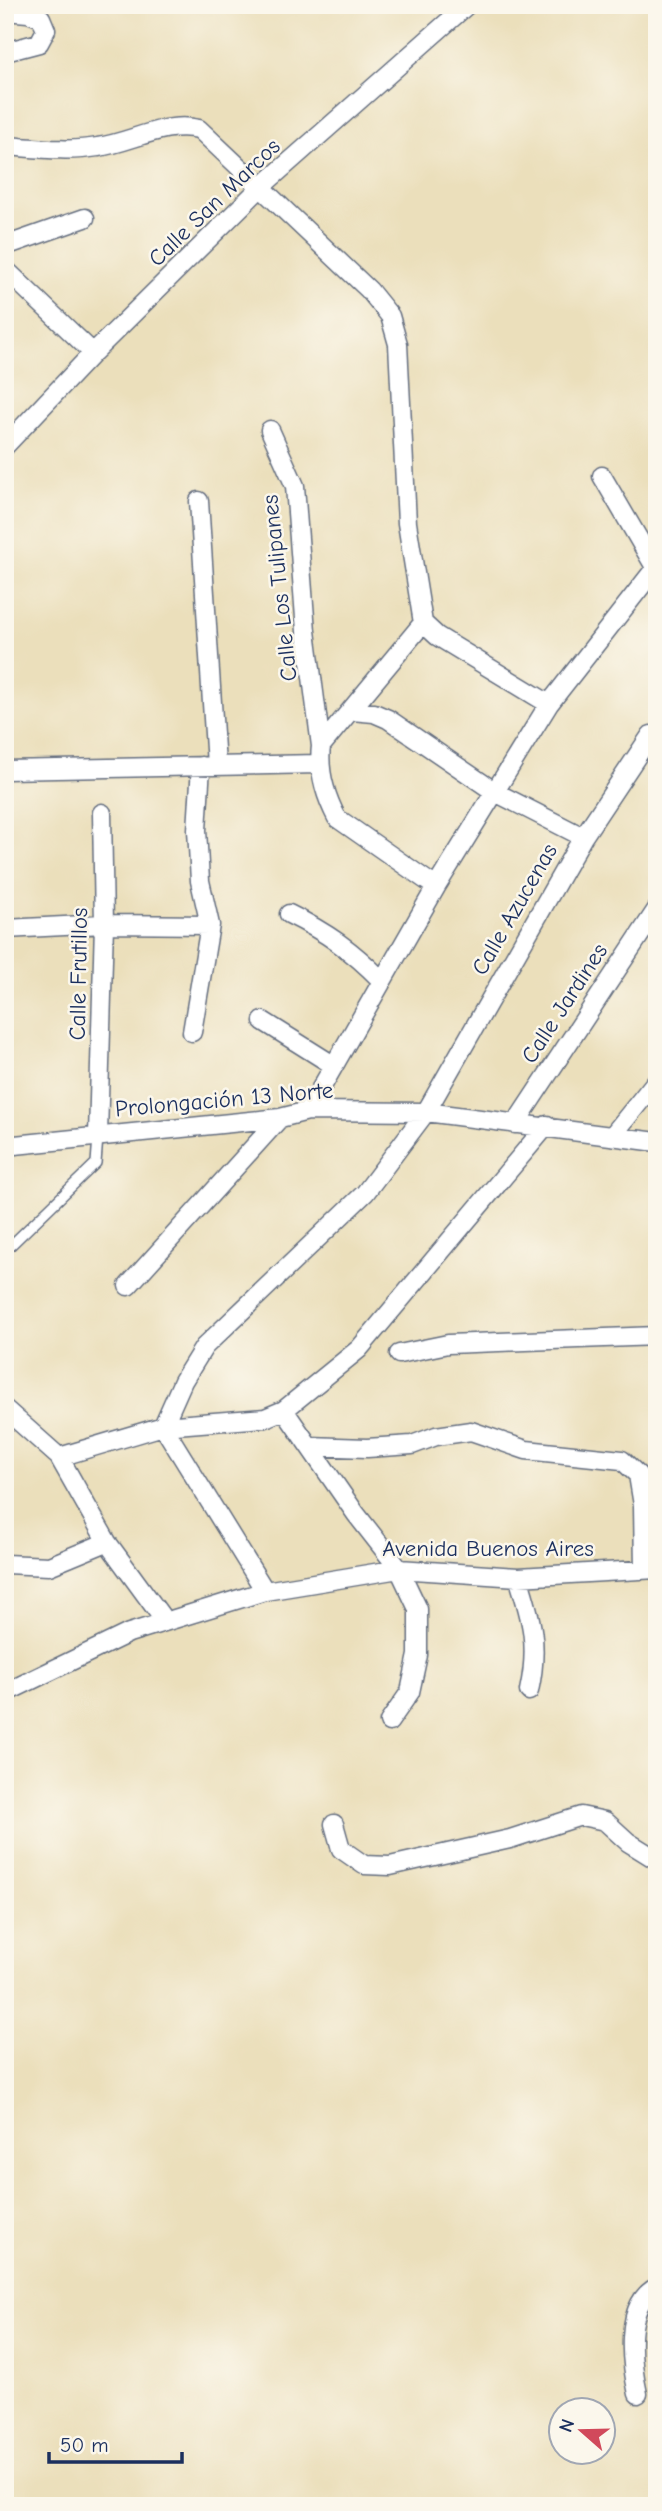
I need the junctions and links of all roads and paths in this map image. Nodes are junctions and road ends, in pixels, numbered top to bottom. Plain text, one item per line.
1 (467, 5) edge
2 (5, 11) edge
3 (5, 52) edge
4 (5, 146) edge
5 (262, 186) junction
6 (85, 218) dead end
7 (5, 246) edge
8 (5, 269) edge
9 (93, 354) junction
10 (270, 430) dead end
11 (5, 446) edge
12 (603, 476) dead end
13 (199, 500) dead end
14 (656, 565) edge
15 (423, 623) junction
16 (549, 704) junction
17 (352, 711) junction
18 (651, 735) dead end
19 (320, 746) junction
20 (319, 764) junction
21 (209, 766) junction
22 (5, 770) edge
23 (495, 792) junction
24 (102, 813) dead end
25 (583, 837) junction
26 (436, 887) junction
27 (657, 909) edge
28 (289, 915) dead end
29 (104, 924) junction
30 (210, 925) junction
31 (5, 929) edge
32 (381, 980) junction
33 (263, 1020) dead end
34 (192, 1032) dead end
35 (333, 1065) junction
36 (657, 1080) edge
37 (307, 1111) junction
38 (426, 1112) junction
39 (280, 1118) junction
40 (515, 1124) junction
41 (547, 1125) junction
42 (98, 1135) junction
43 (612, 1136) junction
44 (657, 1142) edge
45 (5, 1146) edge
46 (5, 1251) edge
47 (128, 1286) dead end
48 (657, 1336) edge
49 (398, 1354) dead end
50 (5, 1409) edge
51 (284, 1410) junction
52 (163, 1426) junction
53 (309, 1446) junction
54 (59, 1457) junction
55 (107, 1542) junction
56 (5, 1564) edge
57 (399, 1569) junction
58 (650, 1569) edge
59 (518, 1577) junction
60 (265, 1591) junction
61 (164, 1620) junction
62 (529, 1691) dead end
63 (5, 1693) edge
64 (389, 1722) dead end
65 (334, 1824) dead end
66 (657, 1860) edge
67 (657, 2287) edge
68 (638, 2394) dead end

1 - 5 street, Calle San Marcos
2 - 3 street
4 - 5 street
5 - 9 street, Calle San Marcos
5 - 15 street
6 - 7 street
8 - 9 street
9 - 11 street, Calle San Marcos
10 - 19 street, Calle Los Tulipanes
12 - 14 street
13 - 21 street
14 - 16 street
15 - 16 street
15 - 17 street
16 - 23 street
17 - 19 street
17 - 23 street
18 - 25 street, Calle Azucenas
19 - 20 street, Calle Los Tulipanes
20 - 21 street
20 - 26 street, Calle Los Tulipanes
21 - 22 street
21 - 30 street
23 - 25 street
23 - 26 street
24 - 29 street, Calle Frutillos
25 - 38 street, Calle Azucenas
26 - 32 street
27 - 40 street, Calle Jardines
28 - 32 street
29 - 30 street
29 - 31 street
29 - 42 street, Calle Frutillos
30 - 34 street
32 - 35 street
33 - 35 street
35 - 37 street
36 - 43 street
37 - 38 street, Prolongación 13 Norte
37 - 39 street, Prolongación 13 Norte
38 - 40 street, Prolongación 13 Norte
38 - 52 street, Calle Azucenas
39 - 42 street, Prolongación 13 Norte
39 - 47 street
40 - 41 street, Prolongación 13 Norte
41 - 43 street, Prolongación 13 Norte
41 - 51 street
42 - 45 street, Prolongación 13 Norte
42 - 46 lane
43 - 44 street, Prolongación 13 Norte
48 - 49 street
50 - 54 street
51 - 52 street
51 - 53 street
52 - 54 street
52 - 60 street
53 - 57 street
53 - 58 street
54 - 55 street
55 - 56 street
55 - 61 street
57 - 59 street, Avenida Buenos Aires
57 - 60 street, Avenida Buenos Aires
57 - 64 street
58 - 59 street, Avenida Buenos Aires
59 - 62 street
60 - 61 street, Avenida Buenos Aires
61 - 63 street, Avenida Buenos Aires
65 - 66 street
67 - 68 street

